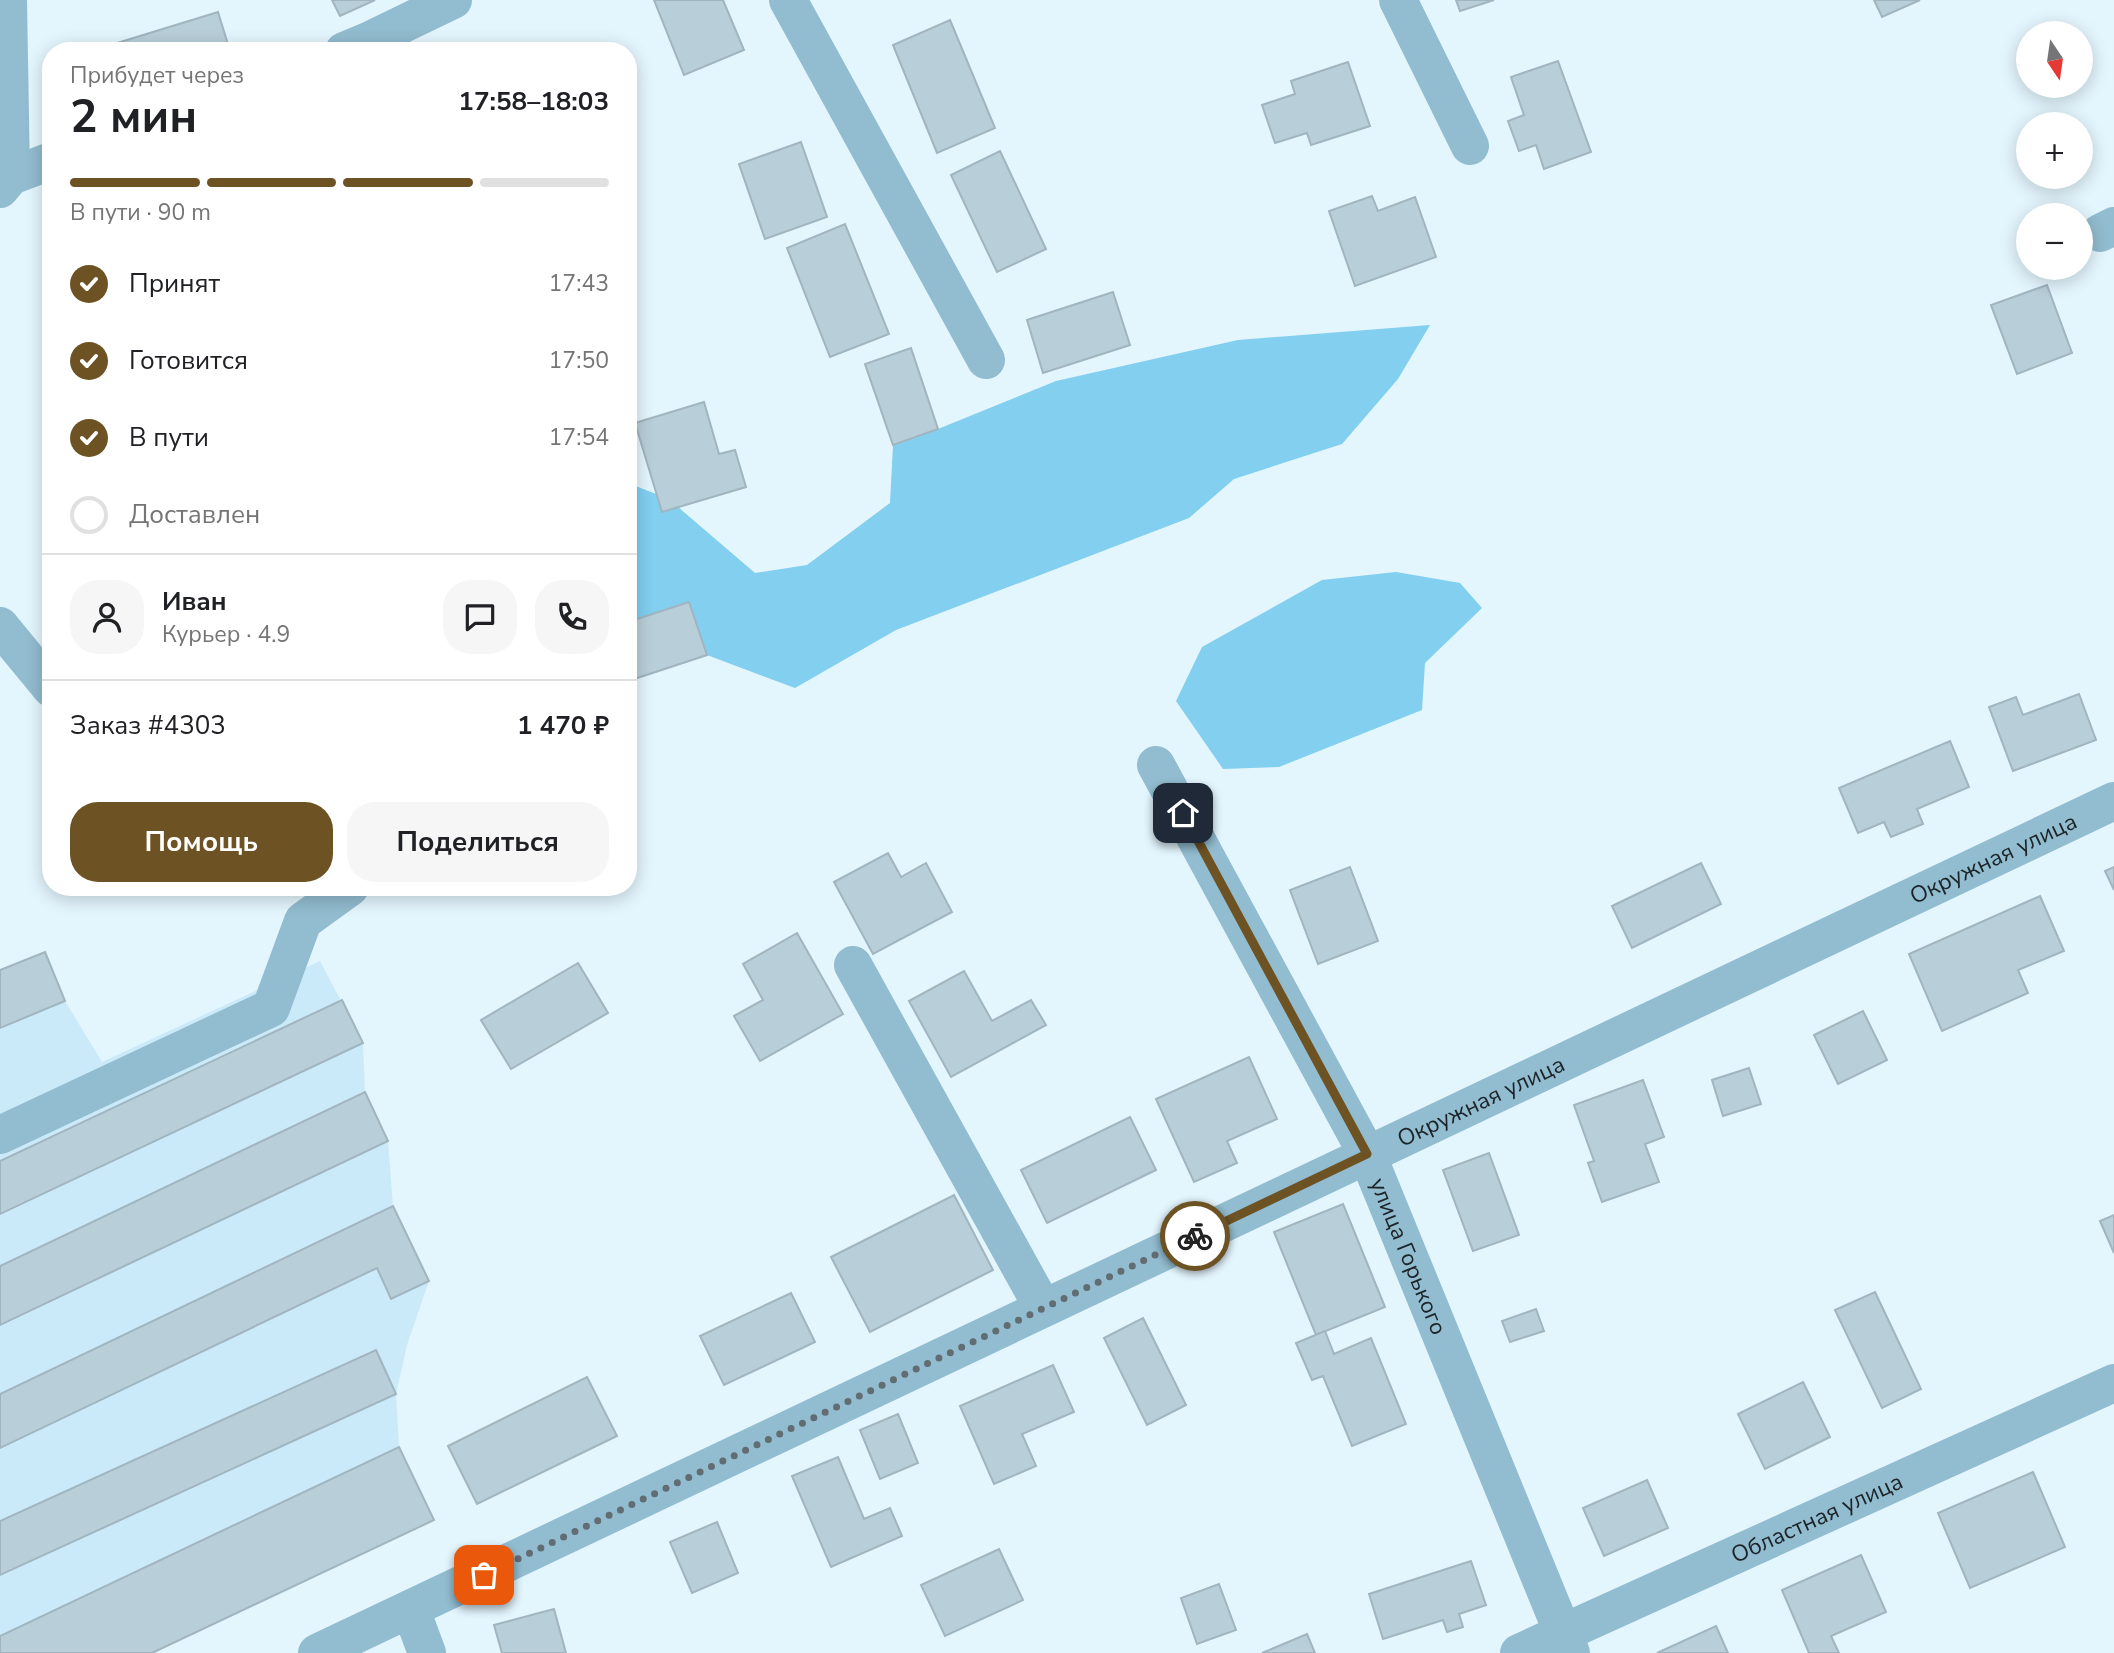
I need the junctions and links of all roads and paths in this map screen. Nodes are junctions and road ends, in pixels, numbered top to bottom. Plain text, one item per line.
1 (8, 0) edge
2 (453, 0) edge
3 (788, 0) edge
4 (1398, 0) edge
5 (372, 42) edge
6 (1470, 146) dead end
7 (42, 165) edge
8 (6, 182) edge
9 (986, 360) dead end
10 (0, 626) edge
11 (42, 677) edge
12 (1156, 765) dead end
13 (2114, 801) edge
14 (338, 896) edge
15 (853, 965) dead end
16 (0, 1135) edge
17 (1367, 1154) junction
18 (1043, 1308) junction
19 (2114, 1383) edge
20 (411, 1610) junction
21 (1566, 1642) edge
22 (317, 1653) edge
23 (427, 1653) edge
24 (1519, 1653) edge

1 - 8 street
2 - 5 street
3 - 9 street
4 - 6 street
7 - 8 street
10 - 11 street
12 - 17 street, улица Горького
13 - 17 street, Окружная улица
14 - 16 street
15 - 18 street
17 - 18 street, Окружная улица
17 - 21 street, улица Горького
18 - 20 street, Окружная улица
19 - 21 street, Областная улица
20 - 22 street, Окружная улица
20 - 23 street
21 - 24 street, Областная улица

